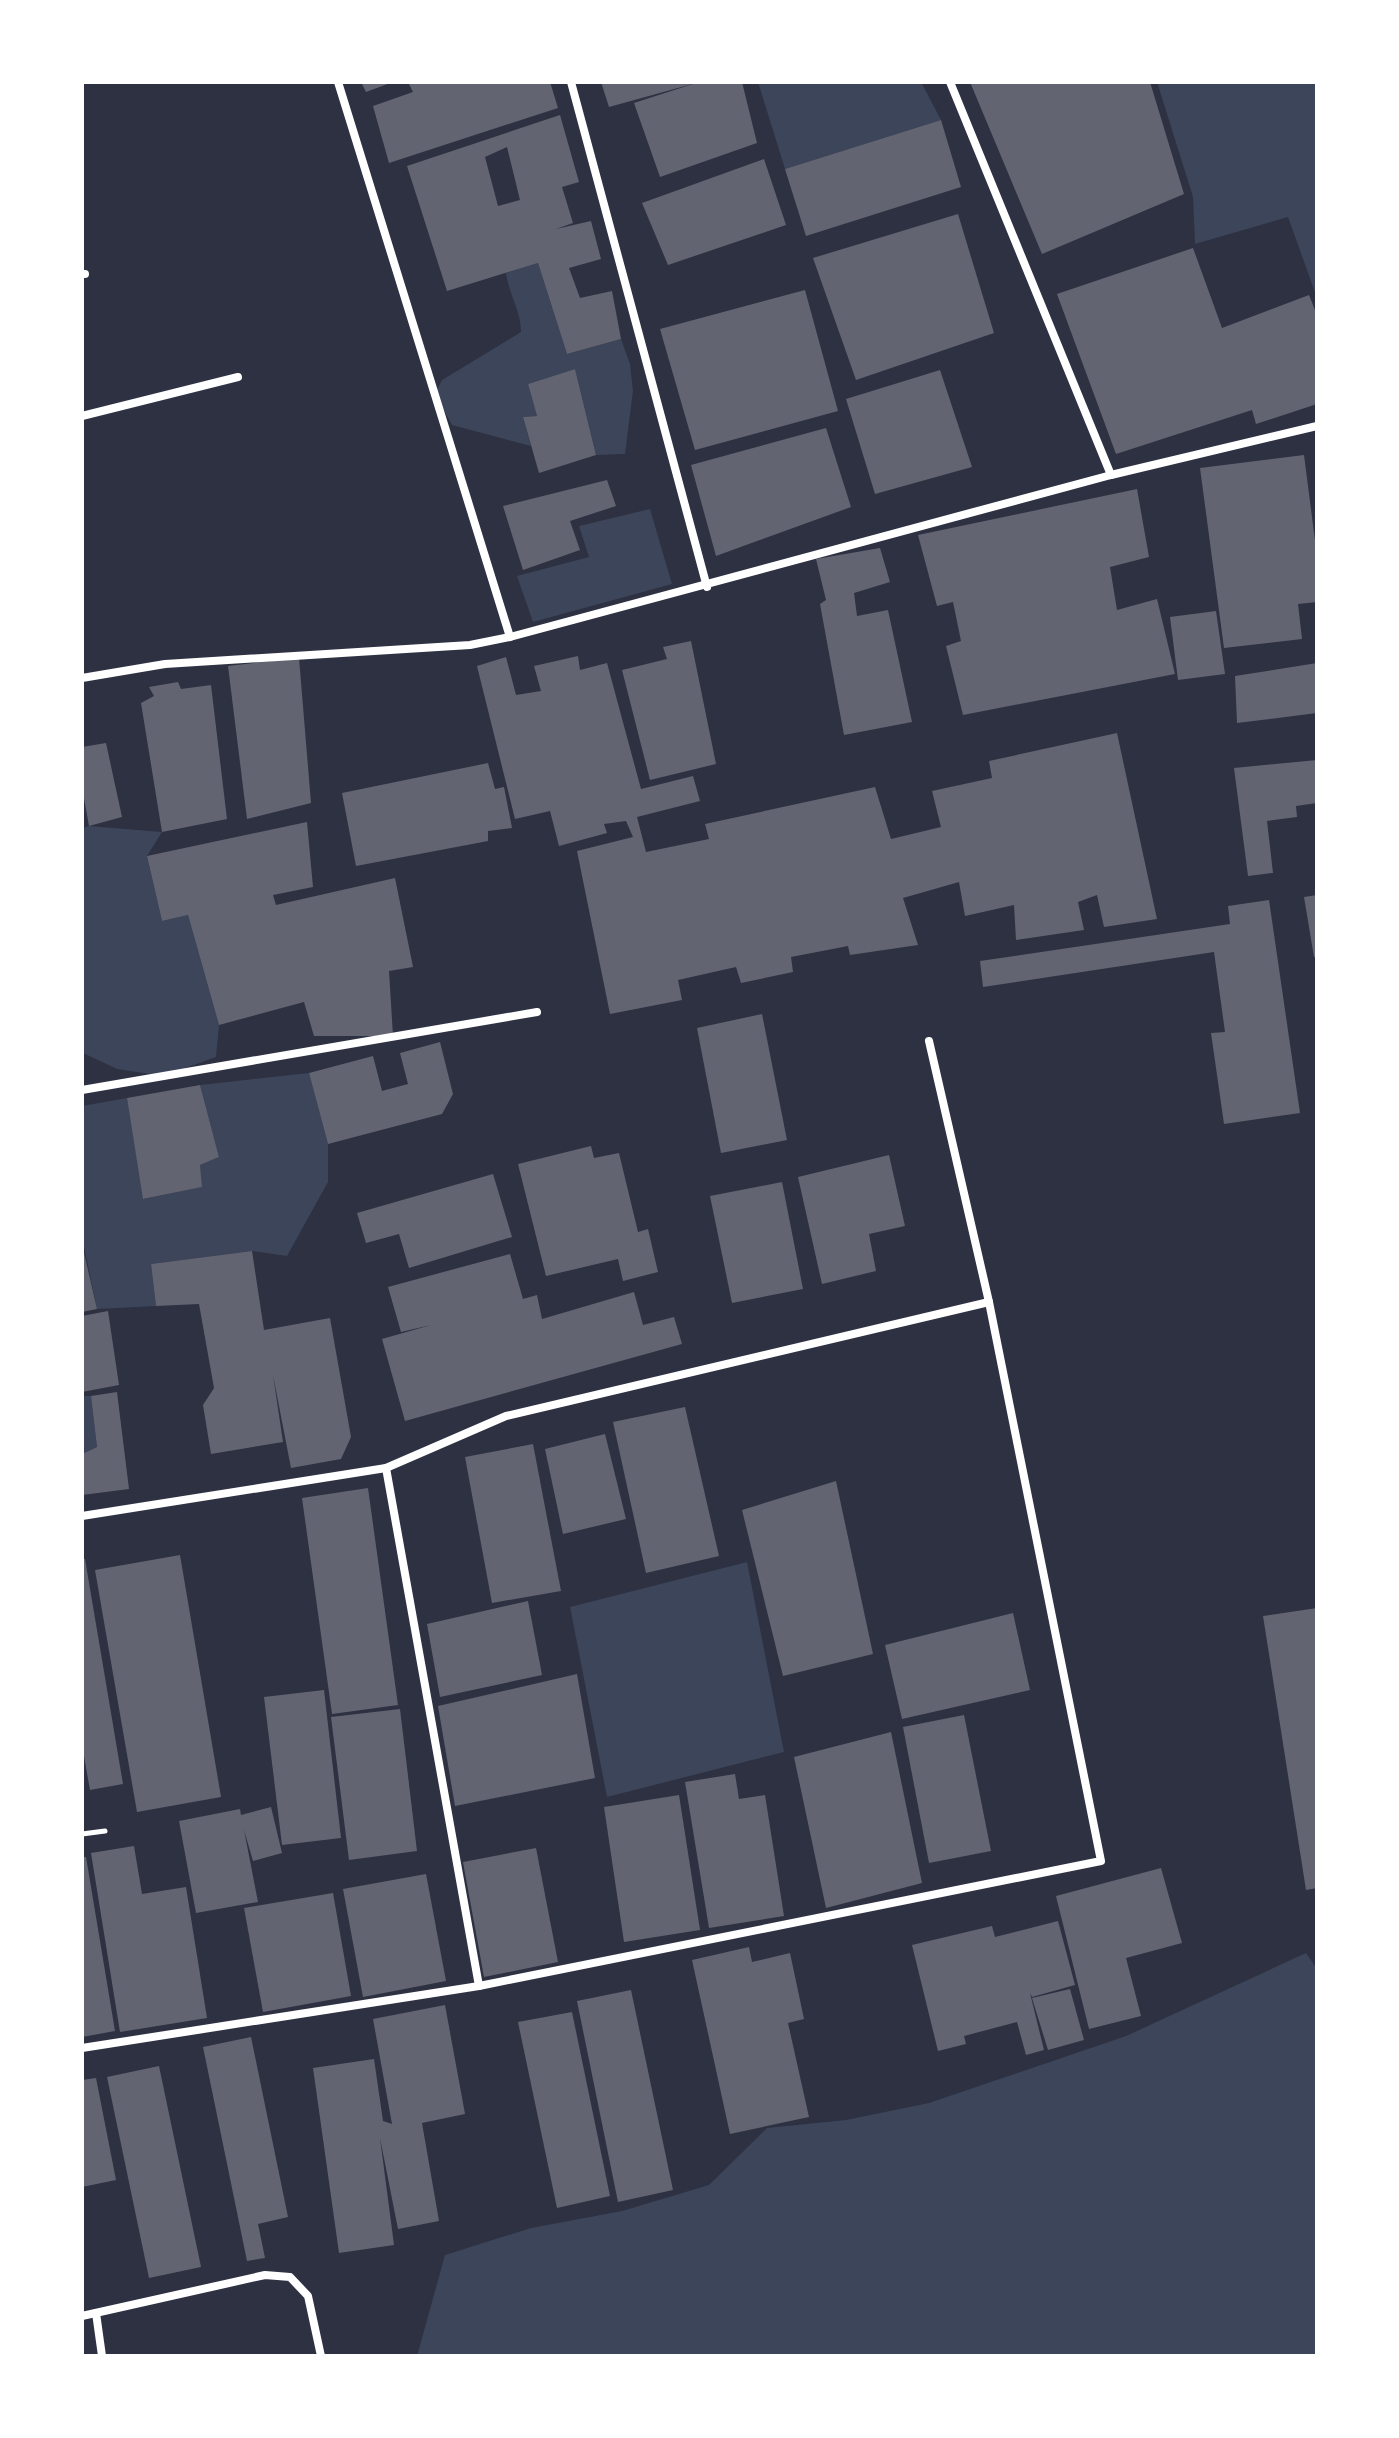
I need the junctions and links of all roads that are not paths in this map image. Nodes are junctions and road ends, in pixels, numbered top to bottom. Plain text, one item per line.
1 (338, 82) edge
2 (571, 82) edge
3 (950, 82) edge
4 (238, 377) dead end
5 (82, 416) edge
6 (1317, 426) edge
7 (1111, 475) junction
8 (707, 587) junction
9 (510, 637) junction
10 (82, 678) edge
11 (537, 1012) dead end
12 (929, 1041) dead end
13 (82, 1090) edge
14 (989, 1302) junction
15 (386, 1468) junction
16 (82, 1516) edge
17 (479, 1986) junction
18 (82, 2048) edge
19 (96, 2313) junction
20 (82, 2316) edge
21 (102, 2356) edge
22 (321, 2356) edge

1 - 9 street
2 - 8 street
3 - 7 street
4 - 5 street
6 - 7 street
7 - 8 street
8 - 9 street
9 - 10 street
11 - 13 street
12 - 14 street
14 - 15 street
14 - 17 street
15 - 16 street
15 - 17 street
17 - 18 street
19 - 20 street
19 - 21 street
19 - 22 street

